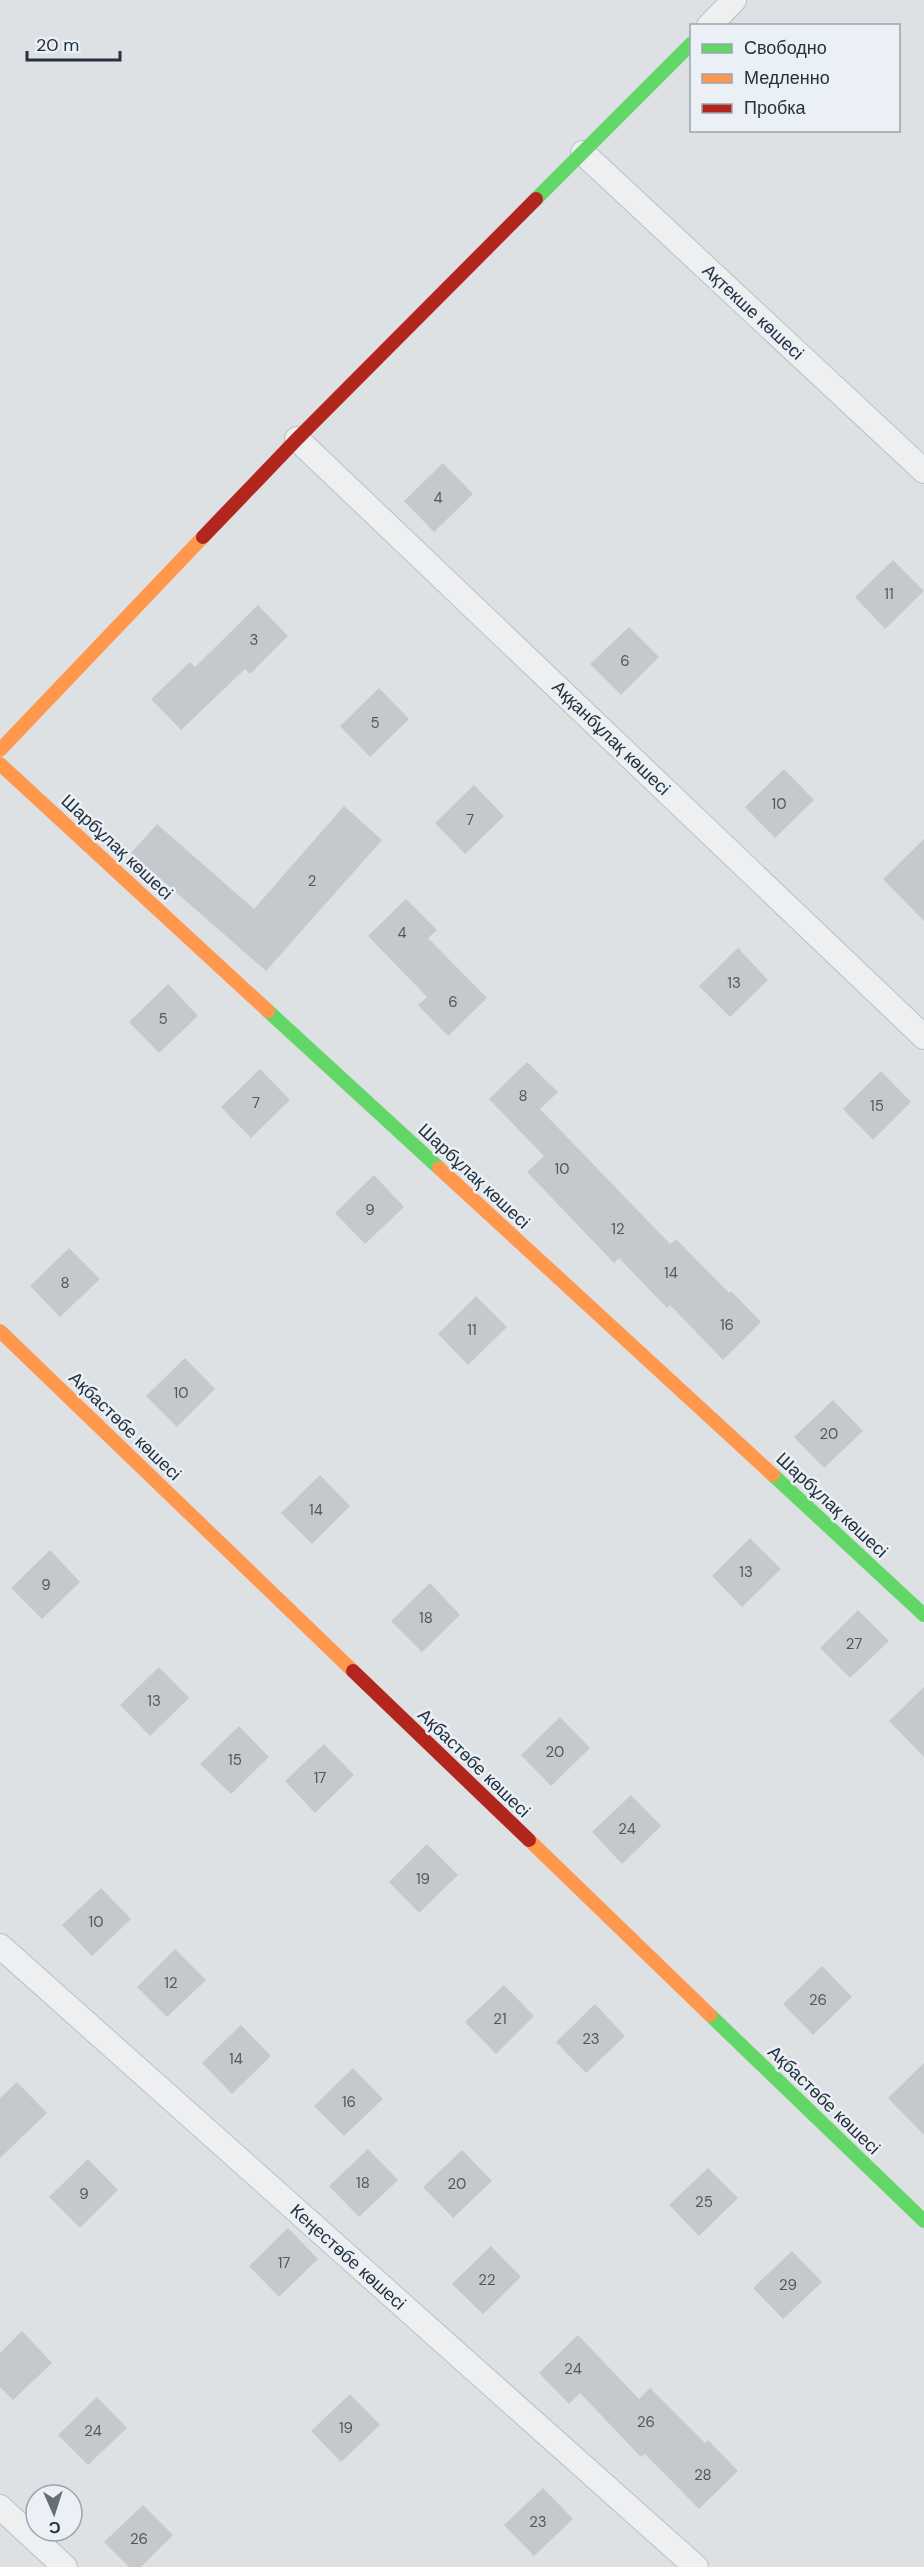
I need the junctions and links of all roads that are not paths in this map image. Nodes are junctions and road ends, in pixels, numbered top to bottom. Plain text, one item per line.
1 (734, 0) edge
2 (711, 24) edge
3 (690, 45) edge
4 (583, 153) junction
5 (297, 439) junction
6 (924, 471) edge
7 (0, 750) edge
8 (0, 764) edge
9 (924, 1037) edge
10 (0, 1331) edge
11 (924, 1615) edge
12 (0, 1946) edge
13 (924, 2221) edge
14 (0, 2507) edge
15 (65, 2567) edge
16 (696, 2567) edge

1 - 2 street
3 - 4 street
4 - 5 street
4 - 6 street, Ақтекше көшесі
5 - 7 street
5 - 9 street, Аққанбұлақ көшесі
8 - 11 street, Шарбұлақ көшесі
10 - 13 street, Ақбастөбе көшесі
12 - 16 street, Кеңестөбе көшесі
14 - 15 street

